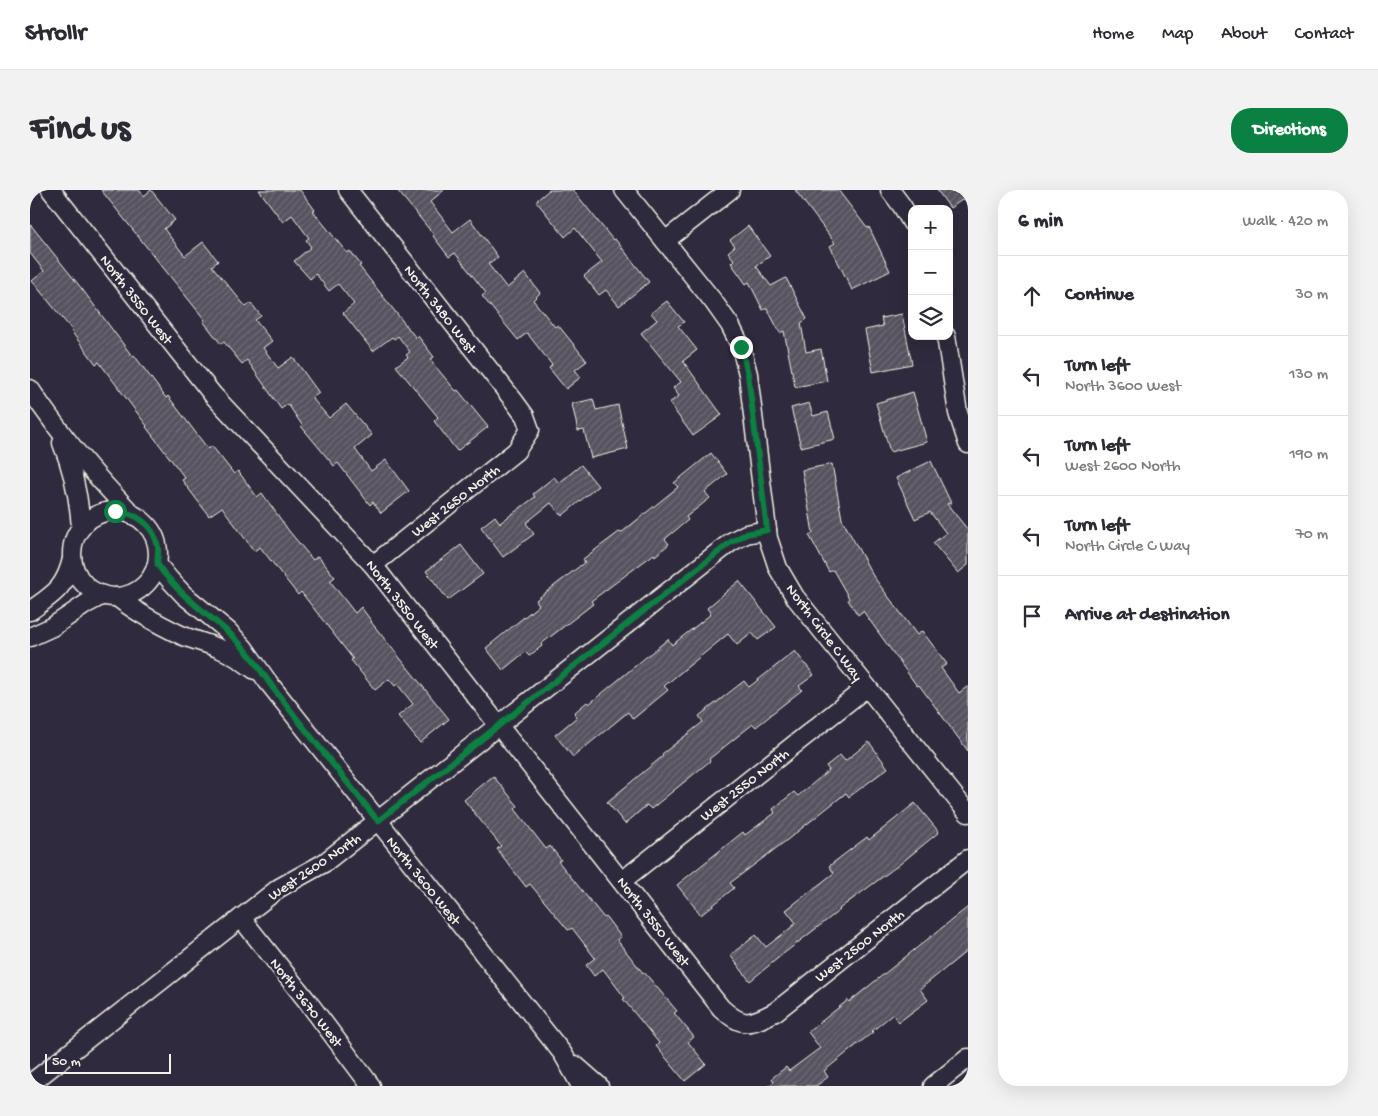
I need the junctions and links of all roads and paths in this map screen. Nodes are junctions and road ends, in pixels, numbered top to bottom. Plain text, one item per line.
1 (51, 190) edge
2 (348, 190) edge
3 (624, 190) edge
4 (730, 190) edge
5 (890, 190) edge
6 (908, 217) edge
7 (665, 241) junction
8 (947, 340) edge
9 (30, 389) edge
10 (51, 420) junction
11 (530, 430) joint
12 (968, 444) edge
13 (134, 515) junction
14 (81, 528) junction
15 (767, 530) junction
16 (72, 559) junction
17 (157, 564) junction
18 (373, 565) junction
19 (110, 596) junction
20 (30, 611) edge
21 (30, 637) edge
22 (268, 682) junction
23 (867, 687) junction
24 (498, 726) junction
25 (968, 814) edge
26 (378, 821) junction
27 (968, 859) edge
28 (622, 881) junction
29 (241, 918) junction
30 (745, 1023) joint
31 (563, 1054) junction
32 (968, 1058) edge
33 (364, 1083) edge
34 (30, 1084) edge
35 (581, 1086) edge
36 (599, 1086) edge
37 (933, 1086) edge

1 - 18 street, North 3550 West
2 - 11 street, North 3480 West
3 - 7 street, North Circle C Way
4 - 7 street
5 - 6 street
7 - 15 street, North Circle C Way
8 - 12 street
9 - 10 street
10 - 13 street
10 - 14 street
11 - 18 street, West 2650 North
13 - 14 street
13 - 17 street
14 - 16 street
15 - 23 street, North Circle C Way
15 - 24 street, West 2600 North
16 - 19 street
16 - 20 street
17 - 19 street
17 - 22 street, North 3600 West
18 - 24 street, North 3550 West
19 - 21 street
19 - 22 street, North 3600 West
22 - 26 street, North 3600 West
23 - 25 street, North Circle C Way
23 - 28 street, West 2550 North
24 - 26 street, West 2600 North
24 - 28 street, North 3550 West
26 - 29 street, West 2600 North
26 - 31 street, North 3600 West
27 - 30 street, West 2500 North
28 - 30 street, North 3550 West
29 - 33 street, North 3670 West
29 - 34 street, West 2600 North
31 - 35 street, North 3600 West
31 - 36 street, North 3600 West
32 - 37 street

